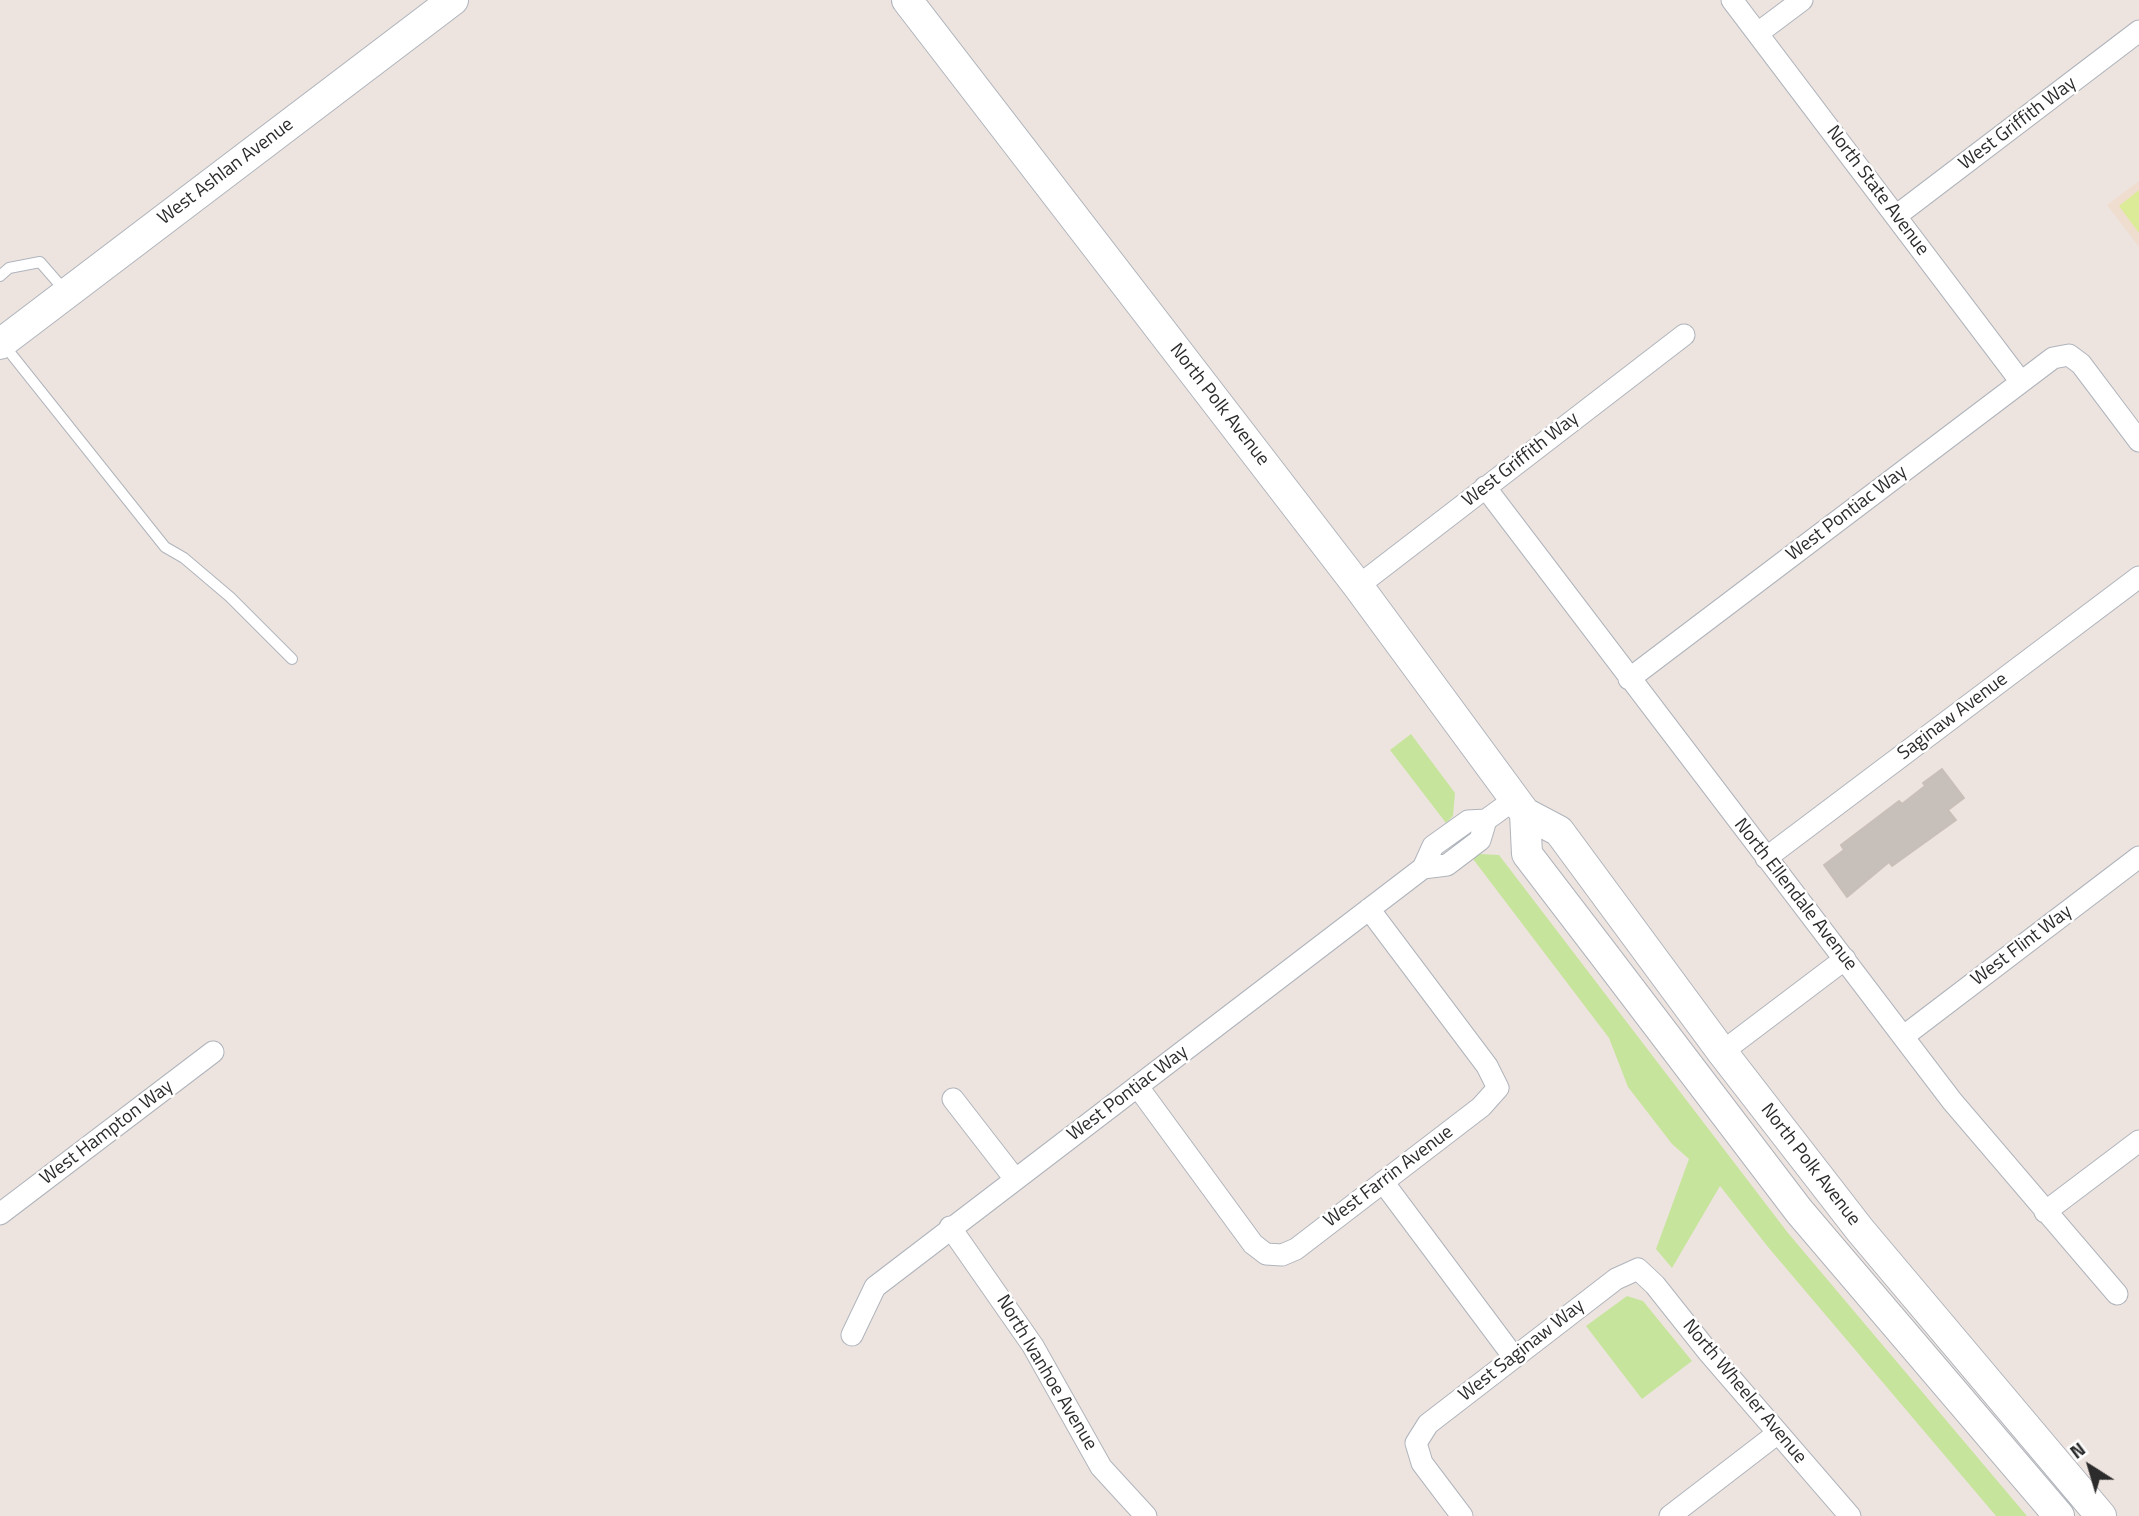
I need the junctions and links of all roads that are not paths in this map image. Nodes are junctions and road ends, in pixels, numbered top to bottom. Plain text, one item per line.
1 (453, 0) edge
2 (907, 0) edge
3 (1732, 0) edge
4 (1802, 0) edge
5 (2139, 32) edge
6 (1758, 33) junction
7 (1896, 216) junction
8 (0, 276) edge
9 (67, 293) junction
10 (1684, 334) dead end
11 (1, 342) edge
12 (2021, 382) junction
13 (2139, 441) edge
14 (1485, 487) junction
15 (2139, 577) edge
16 (1358, 586) junction
17 (292, 659) dead end
18 (1629, 679) junction
19 (1520, 806) junction
20 (2139, 857) edge
21 (1766, 858) junction
22 (1369, 909) junction
23 (1845, 959) junction
24 (1904, 1035) junction
25 (213, 1052) dead end
26 (1723, 1052) junction
27 (1138, 1087) junction
28 (953, 1099) dead end
29 (2139, 1141) edge
30 (1015, 1179) junction
31 (1383, 1182) junction
32 (1, 1212) edge
33 (2045, 1212) junction
34 (950, 1227) junction
35 (1638, 1269) joint
36 (2117, 1294) dead end
37 (852, 1335) dead end
38 (1513, 1356) junction
39 (1778, 1433) junction
40 (1146, 1516) edge
41 (1462, 1516) edge
42 (1670, 1516) edge
43 (1850, 1516) edge
44 (2059, 1516) edge
45 (2101, 1516) edge

1 - 9 main road, West Ashlan Avenue
2 - 16 main road, North Polk Avenue
3 - 6 street, North State Avenue
4 - 6 street
5 - 7 street, West Griffith Way
6 - 7 street, North State Avenue
7 - 12 street, North State Avenue
8 - 9 lane
9 - 11 main road, West Ashlan Avenue
10 - 14 street, West Griffith Way
11 - 17 lane
12 - 13 street, West Pontiac Way
12 - 18 street, West Pontiac Way
14 - 16 street, West Griffith Way
14 - 18 street, North Ellendale Avenue
15 - 21 street, Saginaw Avenue
16 - 19 main road, North Polk Avenue
18 - 21 street, North Ellendale Avenue
19 - 22 street, West Pontiac Way
19 - 26 main road, North Polk Avenue
19 - 44 main road, North Polk Avenue
20 - 24 street, West Flint Way
21 - 23 street, North Ellendale Avenue
22 - 27 street, West Pontiac Way
22 - 31 street, West Farrin Avenue
23 - 24 street, North Ellendale Avenue
23 - 26 street
24 - 33 street, North Ellendale Avenue
25 - 32 street, West Hampton Way
26 - 45 main road, North Polk Avenue
27 - 30 street, West Pontiac Way
27 - 31 street, West Farrin Avenue
28 - 30 street
29 - 33 street
30 - 34 street, West Pontiac Way
31 - 38 street
33 - 36 street, North Ellendale Avenue
34 - 37 street, West Pontiac Way
34 - 40 street, North lvanhoe Avenue
35 - 38 street, West Saginaw Way
35 - 39 street, North Wheeler Avenue
38 - 41 street, West Saginaw Way
39 - 42 street
39 - 43 street, North Wheeler Avenue

